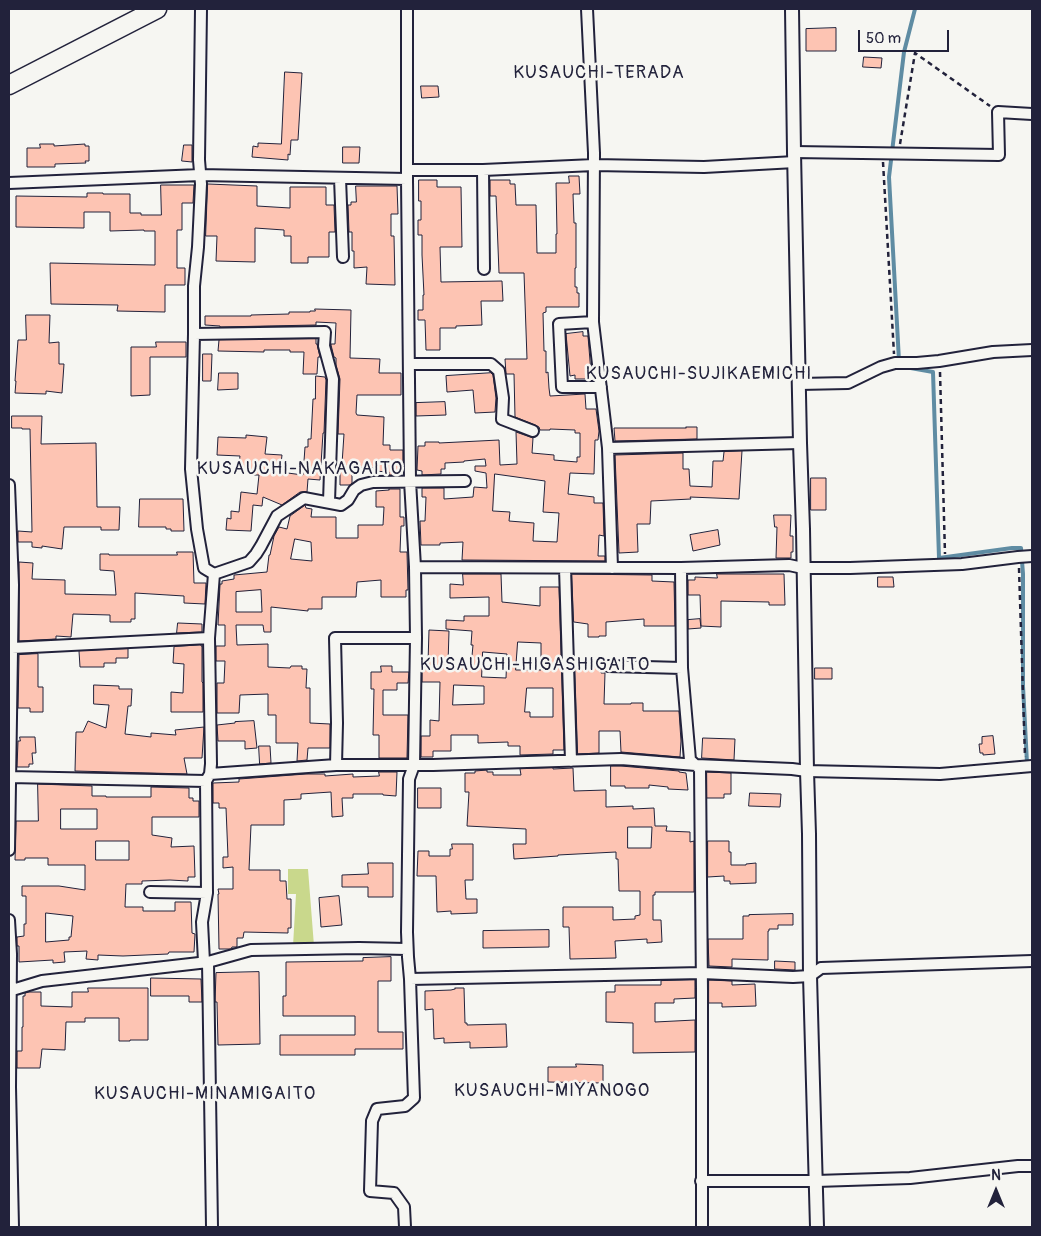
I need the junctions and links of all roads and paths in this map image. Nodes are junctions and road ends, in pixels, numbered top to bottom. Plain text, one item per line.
1 (157, 9) edge
2 (201, 9) edge
3 (407, 9) edge
4 (587, 9) edge
5 (792, 9) edge
6 (9, 85) edge
7 (998, 112) junction
8 (1032, 114) edge
9 (882, 153) junction
10 (899, 153) junction
11 (794, 157) junction
12 (594, 165) junction
13 (482, 170) junction
14 (200, 175) junction
15 (407, 175) junction
16 (340, 178) junction
17 (9, 183) edge
18 (343, 257) dead end
19 (484, 268) dead end
20 (593, 322) junction
21 (194, 334) junction
22 (1032, 350) edge
23 (939, 361) junction
24 (895, 363) junction
25 (409, 364) junction
26 (799, 384) junction
27 (601, 387) junction
28 (534, 431) dead end
29 (800, 443) junction
30 (608, 448) junction
31 (410, 481) junction
32 (466, 481) dead end
33 (9, 485) edge
34 (329, 502) junction
35 (1032, 556) edge
36 (1018, 557) junction
37 (946, 564) junction
38 (415, 567) junction
39 (565, 568) junction
40 (612, 568) junction
41 (681, 568) junction
42 (803, 568) junction
43 (214, 574) junction
44 (11, 586) edge
45 (209, 638) junction
46 (416, 638) junction
47 (12, 648) junction
48 (608, 666) dead end
49 (682, 668) junction
50 (570, 760) junction
51 (336, 765) junction
52 (414, 765) junction
53 (696, 765) junction
54 (1029, 767) edge
55 (807, 771) junction
56 (9, 777) edge
57 (208, 778) junction
58 (9, 850) edge
59 (150, 892) dead end
60 (207, 893) junction
61 (9, 920) edge
62 (407, 948) junction
63 (1032, 961) edge
64 (206, 962) junction
65 (702, 973) junction
66 (810, 976) junction
67 (410, 979) junction
68 (10, 990) edge
69 (10, 1126) edge
70 (1032, 1166) edge
71 (701, 1181) junction
72 (816, 1181) junction
73 (13, 1227) edge
74 (212, 1227) edge
75 (405, 1227) edge
76 (702, 1227) edge
77 (817, 1227) edge

1 - 6 highway
2 - 14 street
3 - 15 street
4 - 12 street
5 - 11 street
7 - 8 street
7 - 10 street
7 - 10 path
9 - 10 street
9 - 11 street
9 - 24 path
11 - 12 street
11 - 26 street
12 - 13 street
12 - 20 street
13 - 15 street
13 - 19 street
14 - 16 street
14 - 17 street
14 - 21 street
15 - 16 street
15 - 25 street
16 - 18 street
20 - 27 street
20 - 27 street
21 - 34 street
21 - 43 street
22 - 23 street
23 - 24 street
23 - 37 path
24 - 26 street
25 - 28 street
25 - 31 street
26 - 29 street
27 - 30 street
29 - 30 street
29 - 42 street
30 - 40 street
31 - 32 street
31 - 34 street
31 - 38 street
33 - 44 street
34 - 43 street
35 - 36 street
36 - 37 street
36 - 54 path
37 - 42 street
38 - 39 street
38 - 46 street
39 - 40 street
39 - 50 street
40 - 41 street
41 - 42 street
41 - 49 street
42 - 55 street
43 - 45 street
44 - 47 street
45 - 47 street
45 - 57 street
46 - 51 street
46 - 52 street
47 - 56 street
48 - 49 street
49 - 53 street
50 - 52 street
50 - 53 street
51 - 52 street
51 - 57 street
52 - 62 street
53 - 55 street
53 - 65 street
54 - 55 street
55 - 66 street
56 - 57 street
56 - 58 street
57 - 60 street
59 - 60 street
60 - 64 street
61 - 68 street
62 - 64 street
62 - 67 street
63 - 66 street
64 - 68 street
64 - 74 street
65 - 66 street
65 - 67 street
65 - 71 street
66 - 72 street
67 - 75 street
68 - 69 street
69 - 73 street
70 - 72 street
71 - 72 street
71 - 76 street
72 - 77 street

